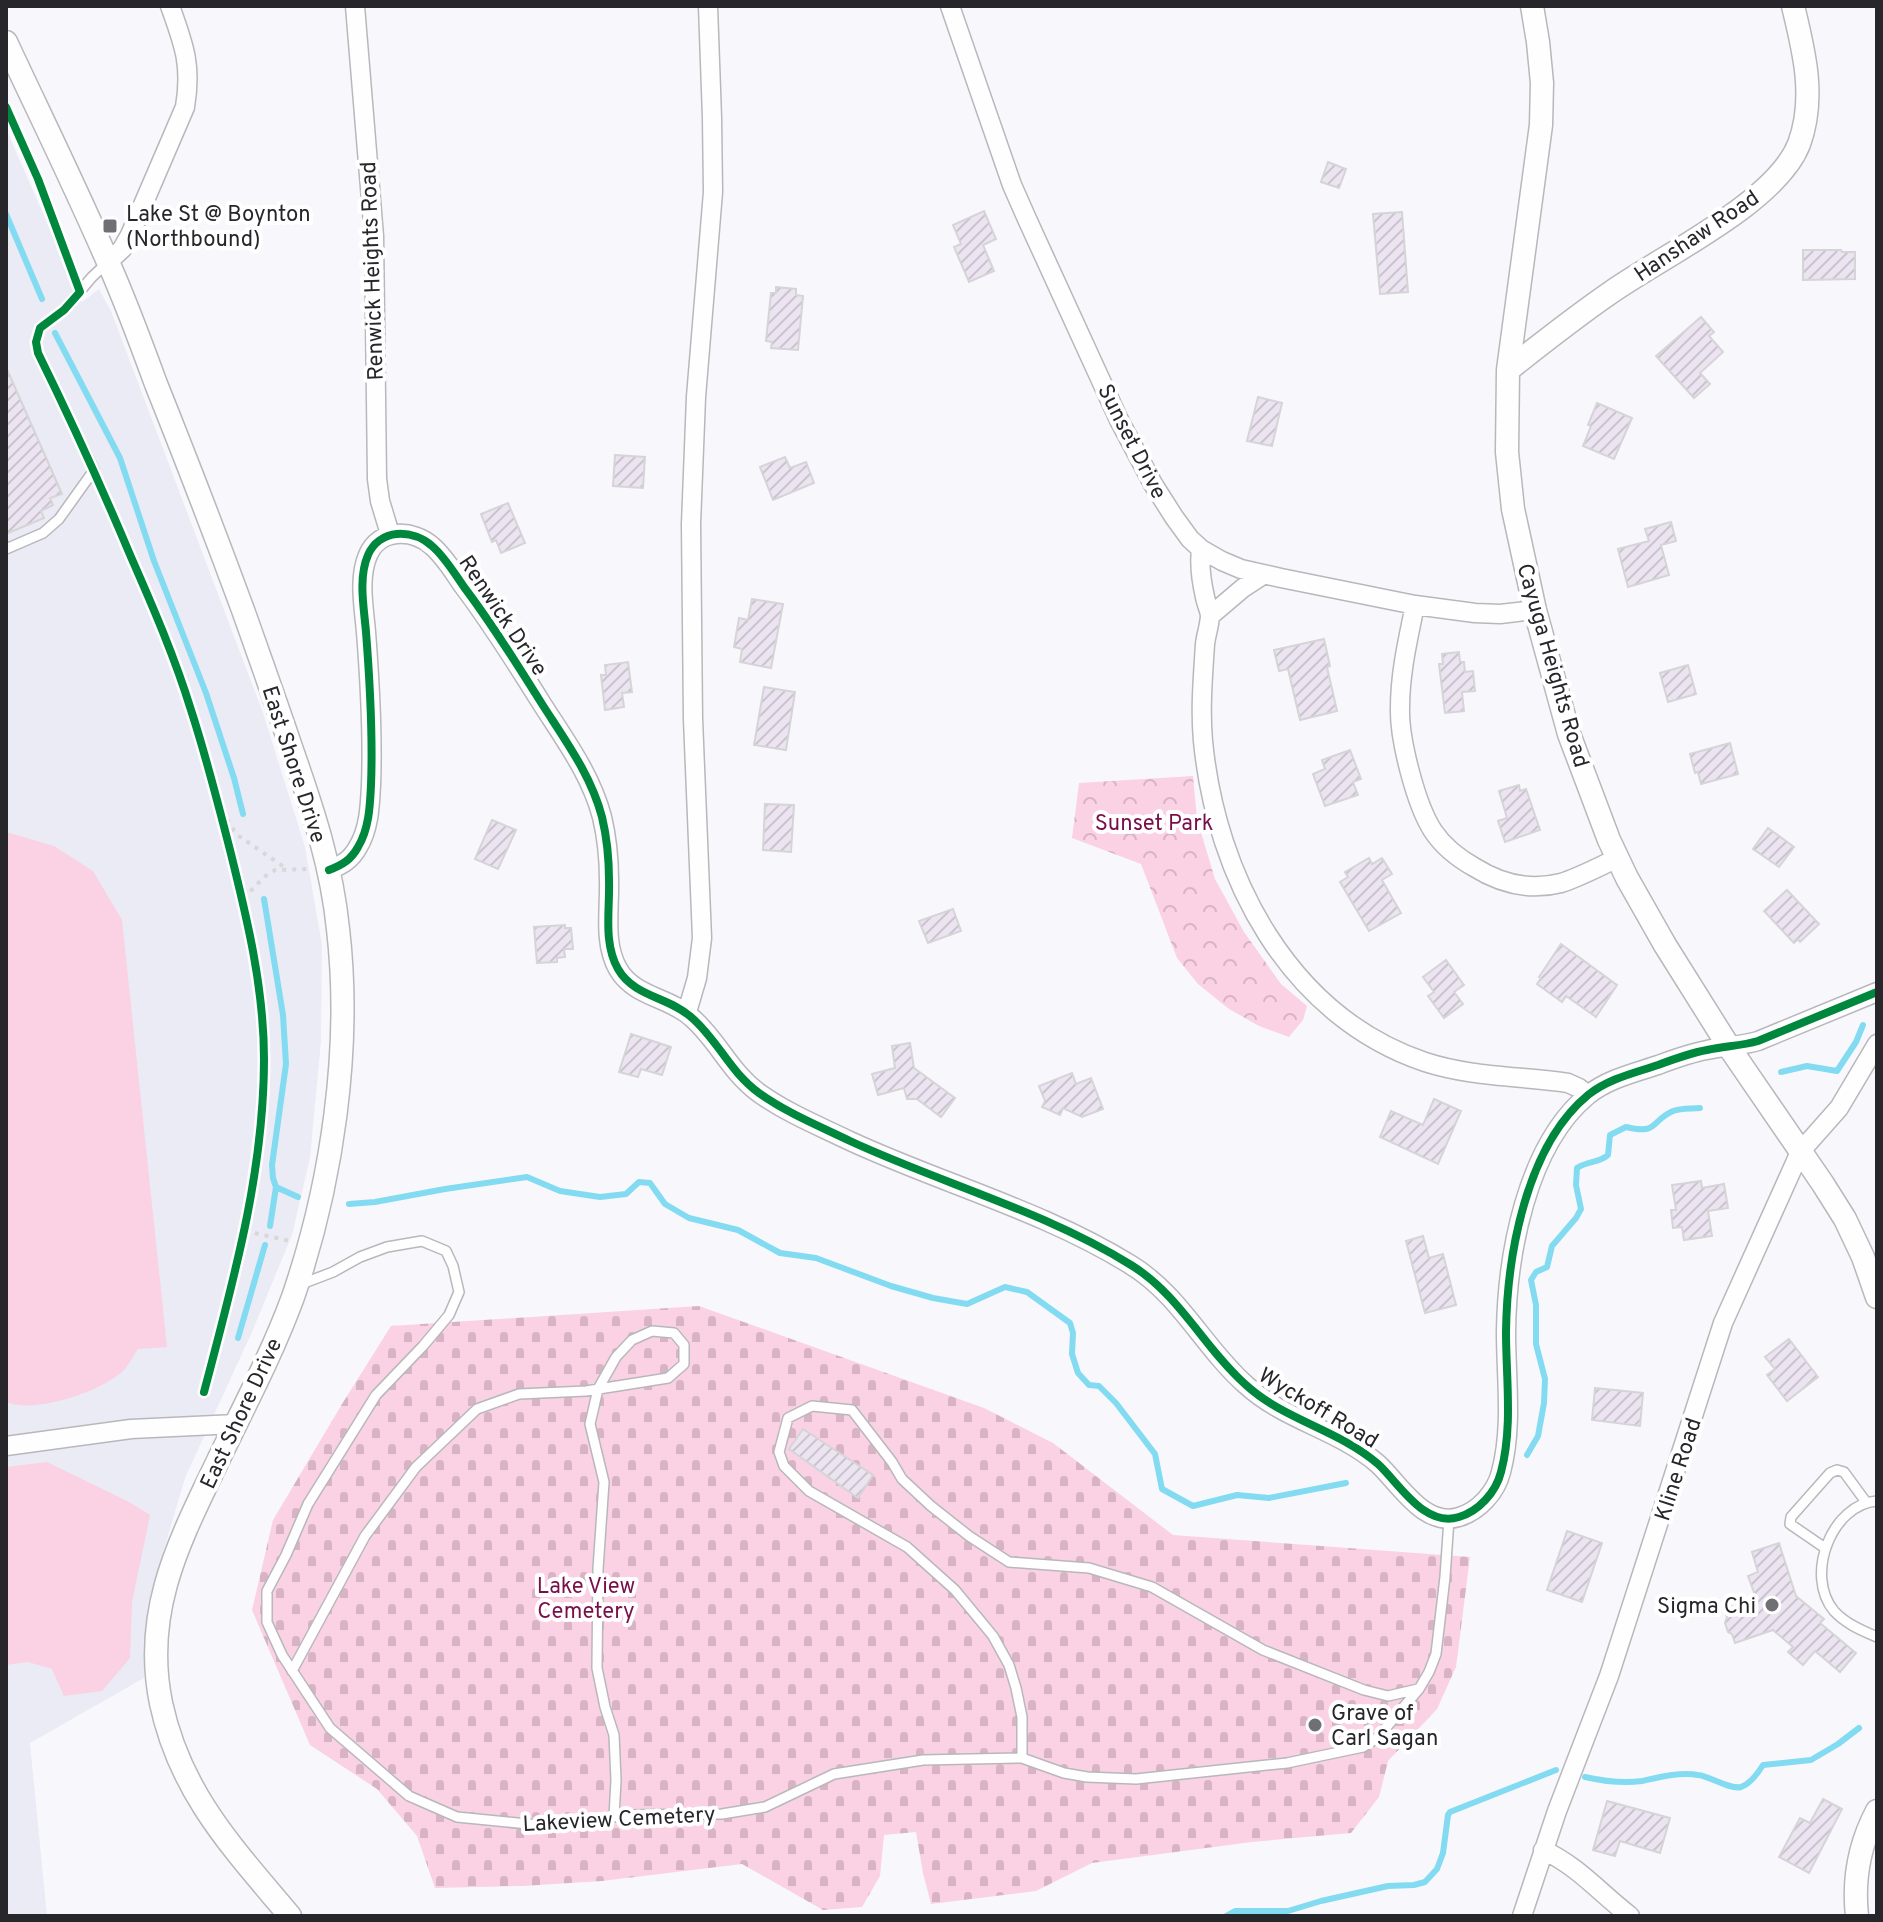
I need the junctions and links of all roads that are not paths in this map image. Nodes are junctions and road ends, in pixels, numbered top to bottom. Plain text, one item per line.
1 (170, 6) edge
2 (355, 6) edge
3 (708, 6) edge
4 (950, 6) edge
5 (1532, 6) edge
6 (1793, 6) edge
7 (6, 42) edge
8 (108, 262) junction
9 (1508, 370) junction
10 (390, 534) junction
11 (6, 549) edge
12 (1201, 549) junction
13 (1263, 575) junction
14 (1415, 605) junction
15 (1535, 610) junction
16 (1210, 616) junction
17 (1618, 858) junction
18 (322, 870) junction
19 (1877, 992) edge
20 (687, 1012) junction
21 (1877, 1044) edge
22 (1729, 1047) junction
23 (1588, 1095) junction
24 (1800, 1152) junction
25 (296, 1286) junction
26 (1877, 1297) edge
27 (598, 1389) junction
28 (236, 1424) junction
29 (6, 1446) edge
30 (1877, 1501) edge
31 (1866, 1502) junction
32 (1449, 1519) junction
33 (1825, 1548) junction
34 (1877, 1637) edge
35 (292, 1671) junction
36 (1419, 1689) junction
37 (1022, 1758) junction
38 (1877, 1811) edge
39 (614, 1817) junction
40 (1543, 1850) junction
41 (290, 1916) edge
42 (1522, 1916) edge
43 (1630, 1916) edge
44 (1857, 1916) edge

1 - 8 street
2 - 10 street, Renwick Heights Road
3 - 20 street
4 - 12 street, Sunset Drive
5 - 9 street, Cayuga Heights Road
6 - 9 street, Hanshaw Road
7 - 8 street, East Shore Drive
8 - 11 lane
8 - 18 street, East Shore Drive
9 - 15 street, Cayuga Heights Road
10 - 18 street
10 - 20 street, Renwick Drive
12 - 13 street, Sunset Drive
12 - 16 street
13 - 14 street, Sunset Drive
13 - 16 street
14 - 15 street, Sunset Drive
14 - 17 street
15 - 17 street, Cayuga Heights Road
16 - 23 street
17 - 22 street, Cayuga Heights Road
18 - 25 street, East Shore Drive
19 - 22 street
20 - 32 street, Wyckoff Road
21 - 24 street, Kline Road
22 - 23 street
22 - 24 street, Cayuga Heights Road
23 - 32 street
24 - 26 street, Cayuga Heights Road
24 - 40 street, Kline Road
25 - 28 street, East Shore Drive
25 - 35 lane, Lakeview Cemetery
27 - 27 lane
27 - 35 lane
27 - 39 lane
28 - 29 street
28 - 41 street, East Shore Drive
30 - 31 lane
31 - 33 lane
31 - 33 lane
32 - 36 lane, Lakeview Cemetery
33 - 34 lane
35 - 39 lane, Lakeview Cemetery
36 - 37 lane, Lakeview Cemetery
36 - 37 lane
37 - 39 lane, Lakeview Cemetery
38 - 44 street
40 - 42 street, Kline Road
40 - 43 street

